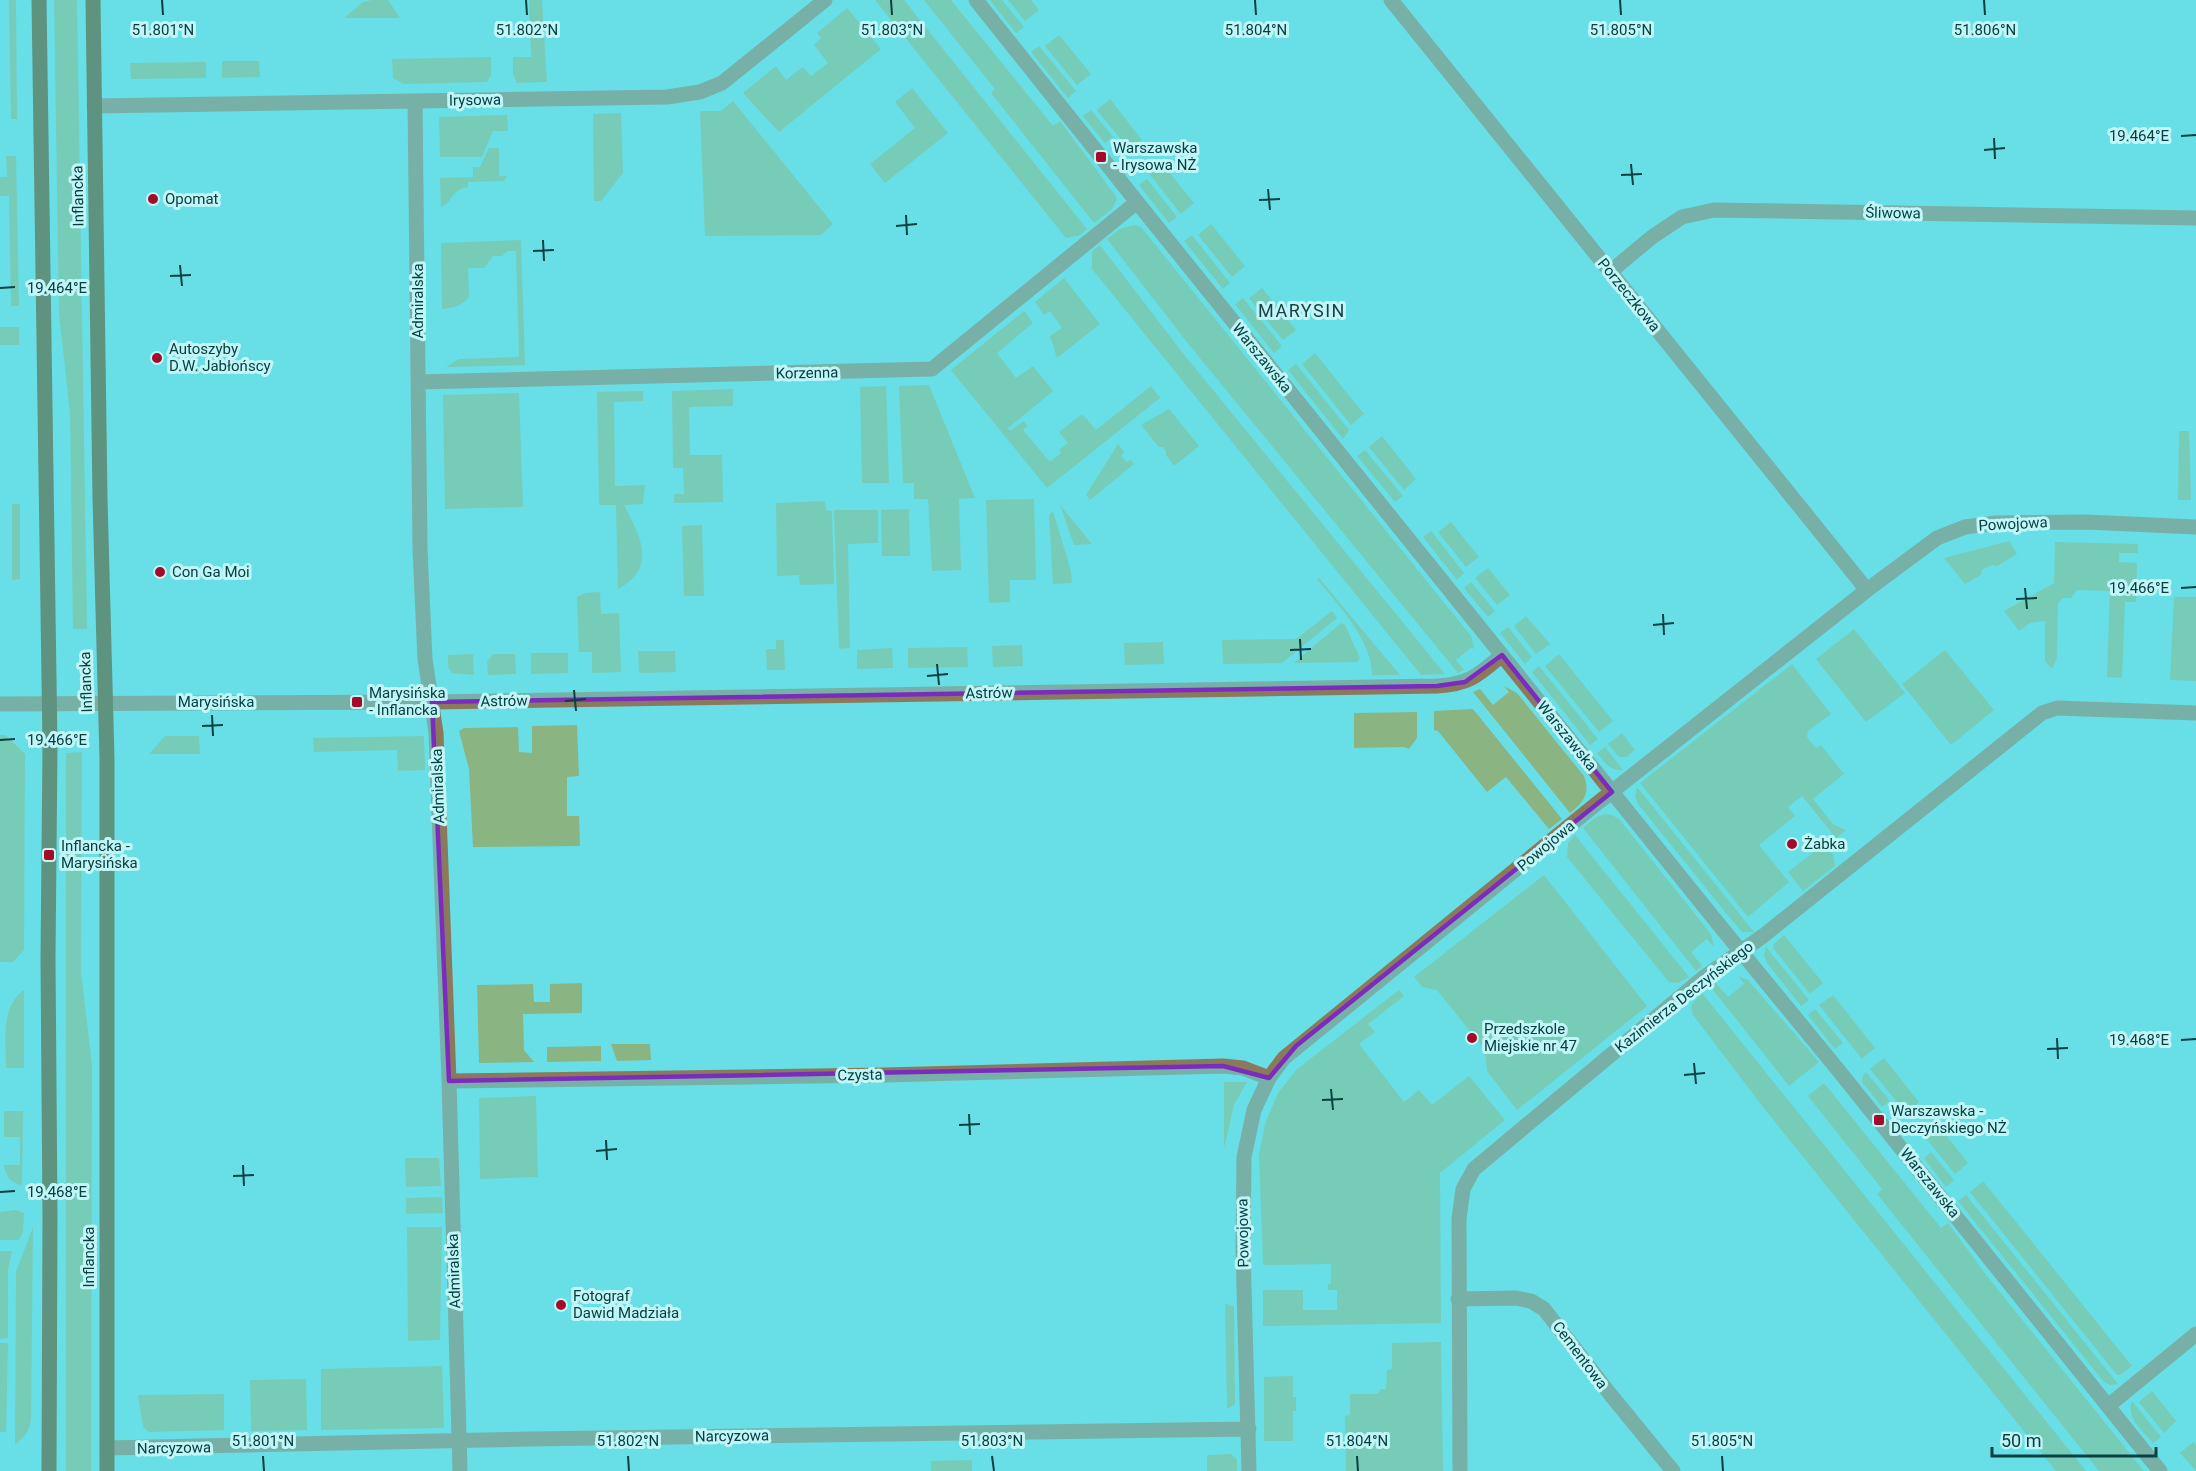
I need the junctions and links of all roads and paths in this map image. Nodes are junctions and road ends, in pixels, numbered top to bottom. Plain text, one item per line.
1 (39, 0) edge
2 (93, 0) edge
3 (825, 0) edge
4 (976, 0) edge
5 (1390, 0) edge
6 (415, 101) junction
7 (94, 106) junction
8 (1137, 202) junction
9 (2196, 218) edge
10 (1610, 272) junction
11 (418, 382) junction
12 (2196, 527) edge
13 (1867, 590) junction
14 (1502, 656) junction
15 (105, 702) junction
16 (432, 702) junction
17 (49, 703) junction
18 (0, 704) edge
19 (2196, 713) edge
20 (1612, 792) junction
21 (1741, 951) junction
22 (1269, 1078) junction
23 (449, 1081) junction
24 (1458, 1299) junction
25 (2196, 1334) edge
26 (2108, 1406) junction
27 (1249, 1429) junction
28 (459, 1442) junction
29 (107, 1449) junction
30 (49, 1471) edge
31 (107, 1471) edge
32 (460, 1471) edge
33 (1249, 1471) edge
34 (1460, 1471) edge
35 (1673, 1471) edge
36 (2160, 1471) edge

1 - 17 main road
2 - 7 main road, Inflancka
3 - 6 street, Irysowa
4 - 8 street, Warszawska
5 - 10 street, Porzeczkowa
6 - 7 street, Irysowa
6 - 11 street, Admiralska
7 - 15 main road, Inflancka
8 - 11 street, Korzenna
8 - 14 street, Warszawska
9 - 10 street, Śliwowa
10 - 13 street, Porzeczkowa
11 - 16 street, Admiralska
12 - 13 street, Powojowa
13 - 20 street, Powojowa
14 - 16 street, Astrów
14 - 20 street, Warszawska
15 - 16 street, Marysińska
15 - 17 street, Marysińska
15 - 29 main road, Inflancka
16 - 23 street, Admiralska
17 - 18 street, Marysińska
17 - 30 main road
19 - 21 street, Kazimierza Deczyńskiego
20 - 21 street, Warszawska
20 - 22 street, Powojowa
21 - 24 street, Kazimierza Deczyńskiego
21 - 26 street, Warszawska
22 - 23 street, Czysta
22 - 27 street, Powojowa
23 - 28 street, Admiralska
24 - 34 street, Kazimierza Deczyńskiego
24 - 35 street, Cementowa
25 - 26 street
26 - 36 street, Warszawska
27 - 28 street, Narcyzowa
27 - 33 street, Powojowa
28 - 29 street, Narcyzowa
28 - 32 street, Admiralska
29 - 31 main road, Inflancka

